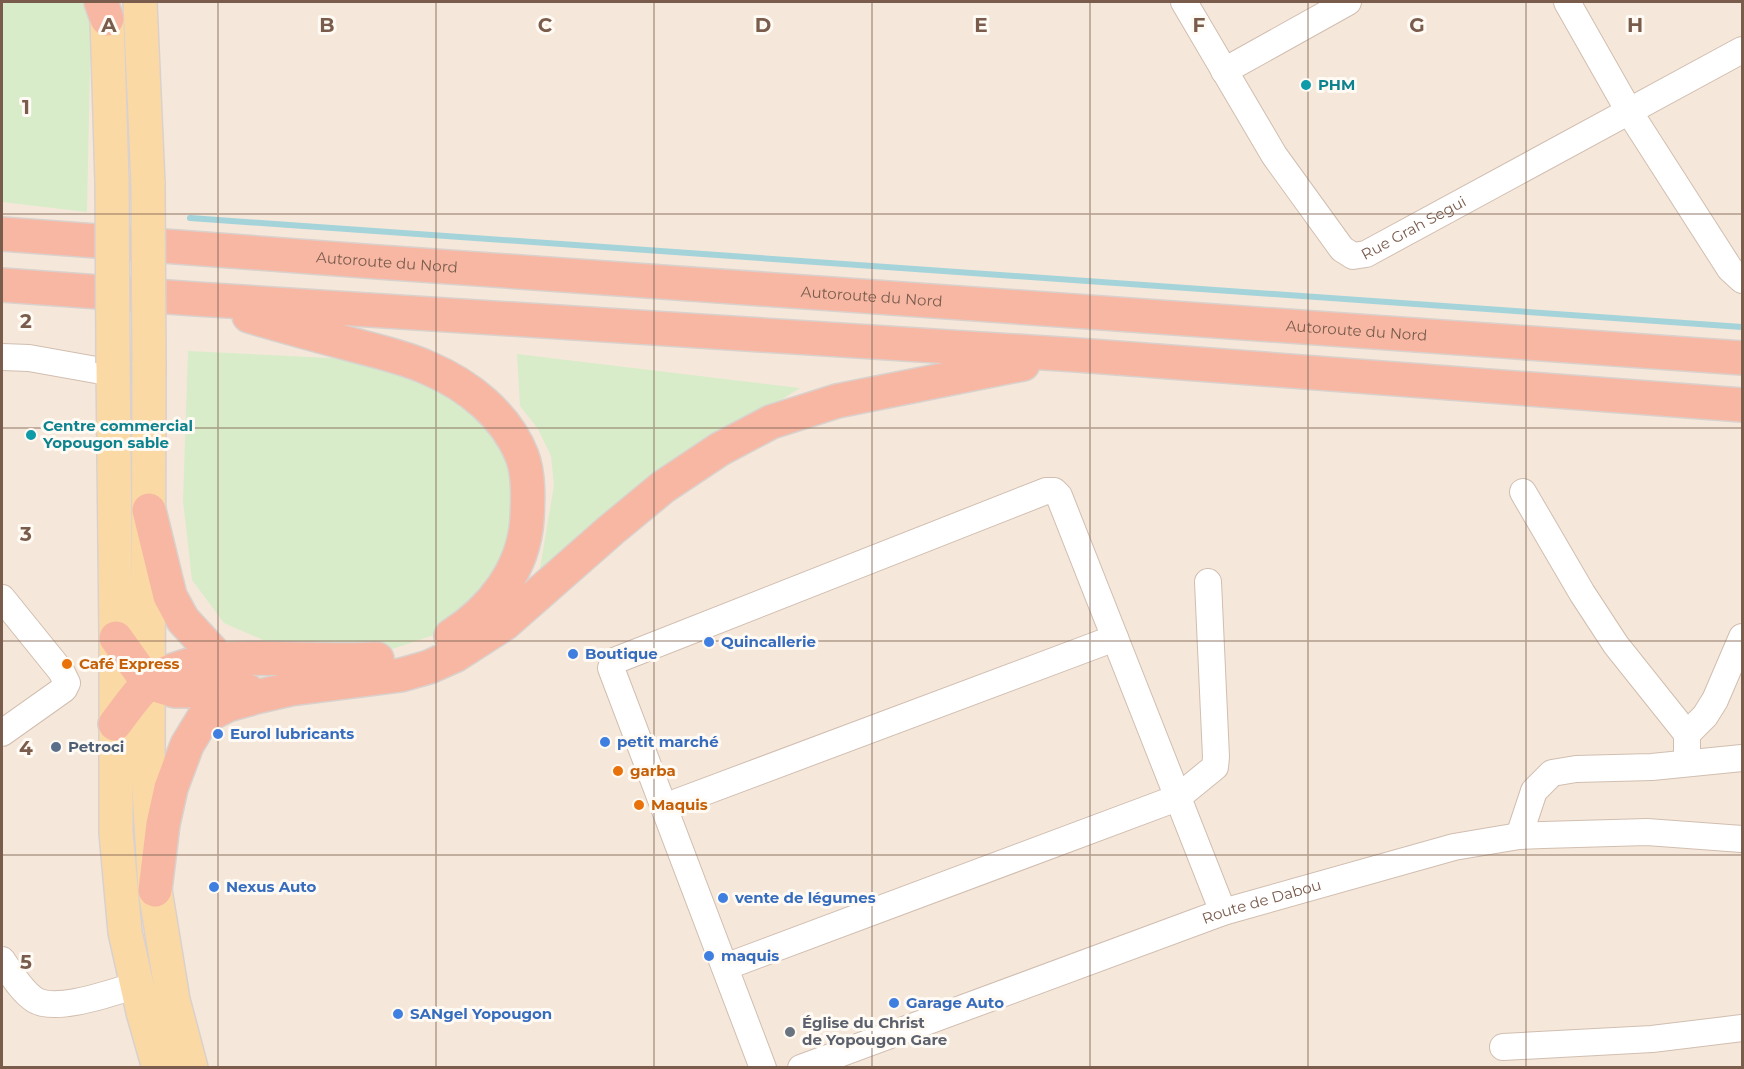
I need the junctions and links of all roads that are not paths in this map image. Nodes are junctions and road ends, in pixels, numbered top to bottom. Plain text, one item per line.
1 (140, 2) edge
2 (1184, 2) edge
3 (1348, 2) edge
4 (1567, 2) edge
5 (105, 7) edge
6 (1743, 50) edge
7 (1224, 71) junction
8 (1630, 113) junction
9 (2, 234) edge
10 (1743, 280) edge
11 (2, 285) edge
12 (196, 300) junction
13 (1077, 355) junction
14 (2, 357) edge
15 (1743, 357) edge
16 (113, 368) junction
17 (1743, 405) edge
18 (1522, 492) dead end
19 (149, 510) junction
20 (1208, 582) dead end
21 (2, 598) edge
22 (1743, 637) edge
23 (116, 638) junction
24 (1115, 638) junction
25 (219, 659) junction
26 (148, 683) junction
27 (291, 689) junction
28 (116, 724) junction
29 (2, 733) edge
30 (1687, 734) junction
31 (1743, 758) edge
32 (1688, 763) junction
33 (1177, 798) junction
34 (664, 807) junction
35 (1519, 836) junction
36 (1743, 839) edge
37 (155, 890) junction
38 (1223, 912) junction
39 (2, 960) edge
40 (725, 967) junction
41 (137, 985) junction
42 (1743, 1028) edge
43 (1503, 1047) dead end
44 (159, 1068) edge
45 (191, 1068) edge
46 (763, 1068) edge
47 (801, 1068) edge

1 - 19 main road, bridge
2 - 7 street, Rue Grah Segui
3 - 7 street
4 - 8 street
5 - 16 main road, bridge
6 - 8 street, Rue Grah Segui
7 - 8 street, Rue Grah Segui
8 - 10 street
9 - 15 highway, Autoroute du Nord
11 - 12 highway
12 - 13 highway
12 - 25 highway
13 - 17 highway
13 - 27 highway
14 - 16 street
16 - 23 main road
18 - 30 street
19 - 25 highway
19 - 26 main road
20 - 33 street
21 - 29 street
22 - 30 street
23 - 26 highway
23 - 28 main road
24 - 33 street
24 - 34 street
24 - 34 street
25 - 26 highway
26 - 27 highway
26 - 28 highway
26 - 37 main road
27 - 37 highway
28 - 41 main road
30 - 32 street
31 - 32 street
32 - 35 street
33 - 38 street
33 - 40 street
34 - 40 street
35 - 36 street, Route de Dabou
35 - 38 street, Route de Dabou
37 - 45 main road
38 - 47 street, Route de Dabou
39 - 41 street
40 - 46 street
41 - 44 main road
42 - 43 street

